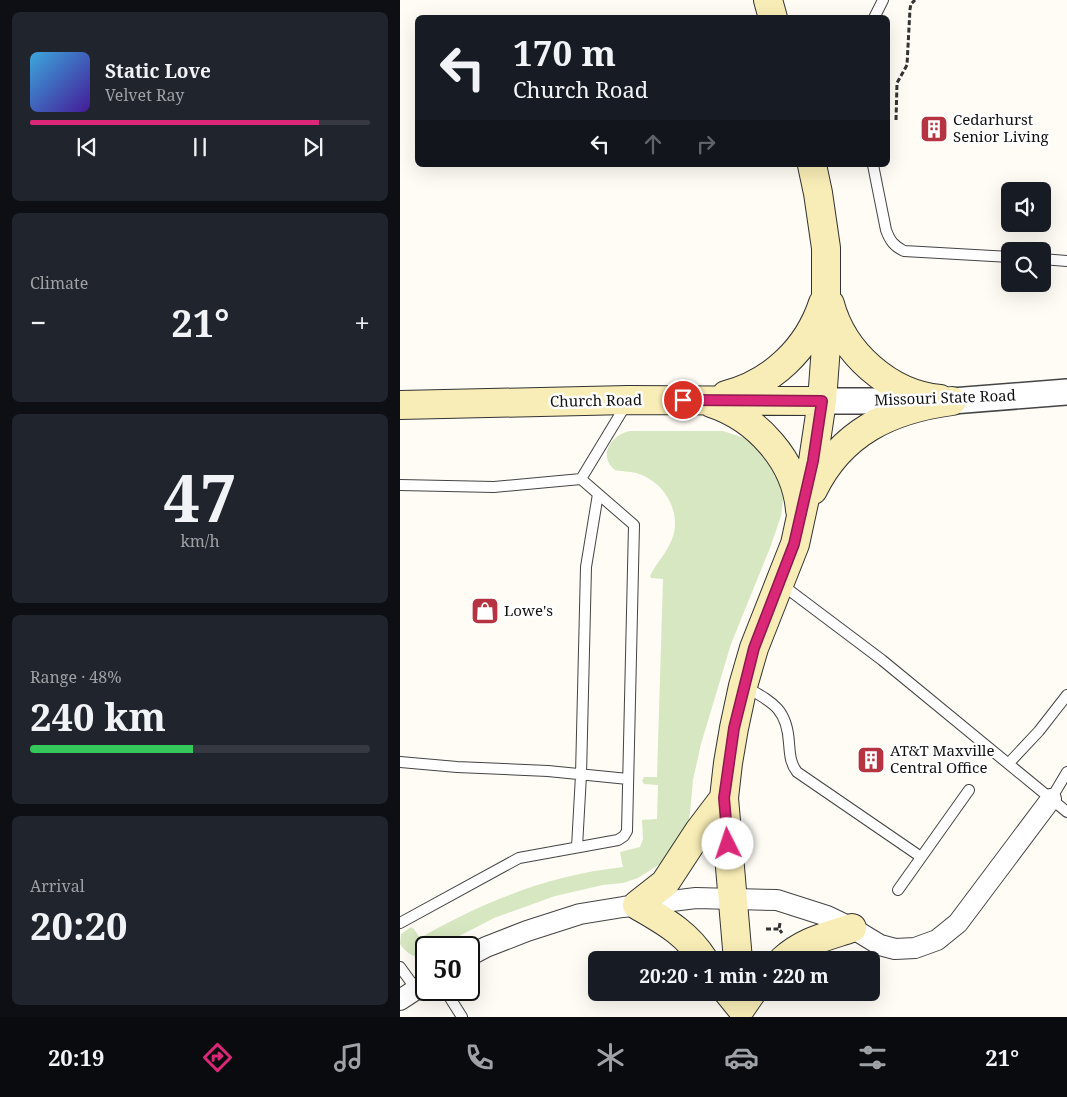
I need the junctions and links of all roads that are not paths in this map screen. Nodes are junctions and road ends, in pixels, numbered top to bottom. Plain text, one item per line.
1 (768, 0) edge
2 (883, 0) edge
3 (772, 15) edge
4 (876, 15) edge
5 (812, 167) edge
6 (873, 167) edge
7 (1001, 256) edge
8 (1051, 260) edge
9 (1067, 261) edge
10 (827, 290) junction
11 (1067, 392) edge
12 (628, 400) junction
13 (702, 400) junction
14 (822, 401) junction
15 (952, 401) junction
16 (400, 405) edge
17 (581, 479) junction
18 (400, 485) edge
19 (598, 494) junction
20 (801, 519) junction
21 (780, 584) junction
22 (743, 686) junction
23 (1067, 695) edge
24 (400, 762) edge
25 (1009, 763) junction
26 (1067, 772) edge
27 (581, 775) junction
28 (628, 778) junction
29 (969, 790) dead end
30 (724, 798) junction
31 (1051, 799) junction
32 (1067, 812) edge
33 (577, 847) junction
34 (921, 858) junction
35 (898, 890) dead end
36 (733, 899) junction
37 (637, 905) junction
38 (400, 922) edge
39 (852, 928) junction
40 (480, 951) edge
41 (698, 951) edge
42 (737, 951) edge
43 (793, 951) edge
44 (400, 967) edge
45 (414, 990) edge
46 (452, 1001) edge
47 (462, 1017) edge

1 - 3 main road
2 - 4 lane
5 - 10 main road
6 - 7 lane
8 - 9 lane
10 - 13 main road
10 - 14 main road
10 - 15 main road
11 - 15 street, Missouri State Road
12 - 13 main road, Church Road
12 - 16 main road, Church Road
12 - 17 lane
13 - 14 main road, Church Road
13 - 20 main road
14 - 15 street, Missouri State Road
14 - 20 main road
15 - 20 main road
17 - 18 lane
17 - 19 lane
19 - 27 lane
19 - 28 lane
20 - 21 main road
21 - 22 main road
21 - 25 lane
22 - 30 main road
22 - 34 lane
23 - 25 lane
24 - 27 lane
25 - 31 lane
26 - 31 lane
27 - 28 lane
27 - 33 lane
28 - 33 lane
29 - 34 lane
30 - 36 main road
30 - 37 main road
31 - 32 lane
31 - 39 street
33 - 38 lane
34 - 35 lane
36 - 37 street
36 - 39 street
36 - 42 main road
37 - 40 street
37 - 41 main road
39 - 43 main road
44 - 45 lane
46 - 47 lane

